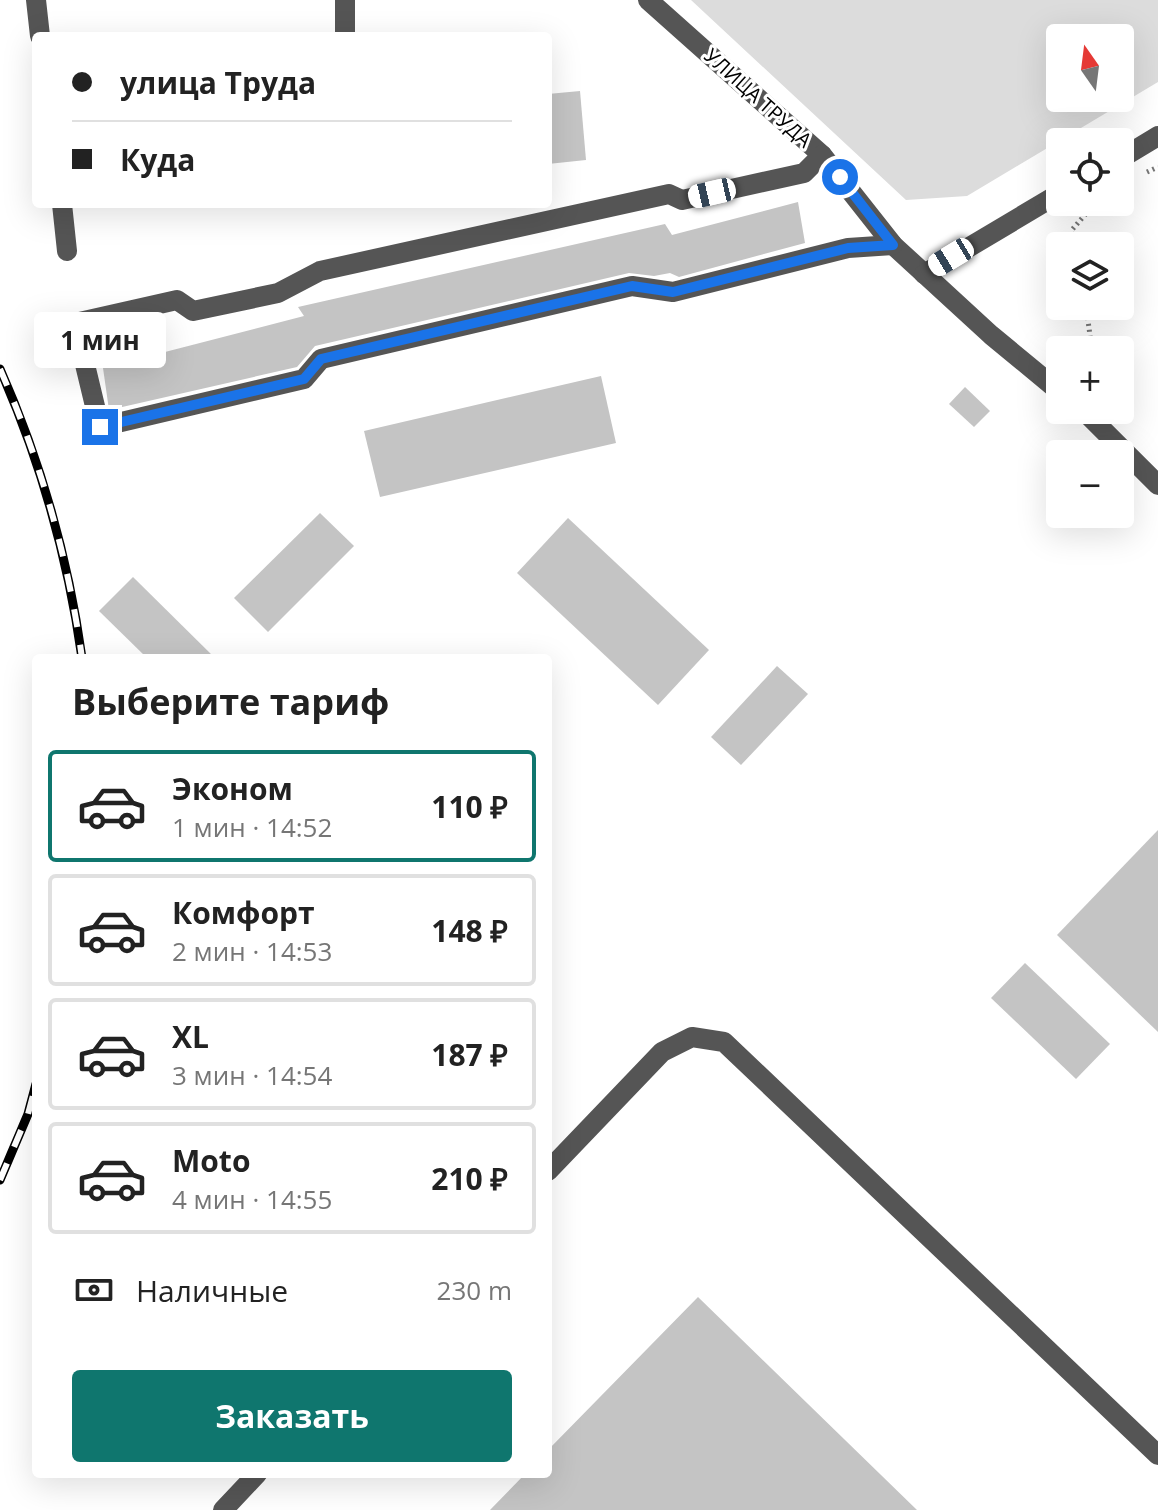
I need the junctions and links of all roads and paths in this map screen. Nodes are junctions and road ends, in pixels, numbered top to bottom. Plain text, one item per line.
1 (36, 0) edge
2 (345, 0) edge
3 (648, 0) edge
4 (40, 32) edge
5 (345, 32) edge
6 (1158, 136) edge
7 (1134, 151) edge
8 (822, 155) junction
9 (1046, 201) edge
10 (62, 208) edge
11 (1084, 216) edge
12 (1071, 232) edge
13 (893, 245) junction
14 (67, 251) dead end
15 (924, 274) junction
16 (1046, 380) edge
17 (1097, 424) edge
18 (1158, 485) edge
19 (552, 1167) edge
20 (1158, 1455) edge
21 (253, 1478) edge
22 (223, 1510) edge

1 - 4 street
2 - 5 street
3 - 8 street, УЛИЦА ТРУДА
6 - 7 street
8 - 13 street, УЛИЦА ТРУДА
8 - 13 street
9 - 15 street
10 - 14 street
11 - 12 path
13 - 15 street, УЛИЦА ТРУДА
15 - 16 street, УЛИЦА ТРУДА
17 - 18 street
19 - 20 street
21 - 22 street

